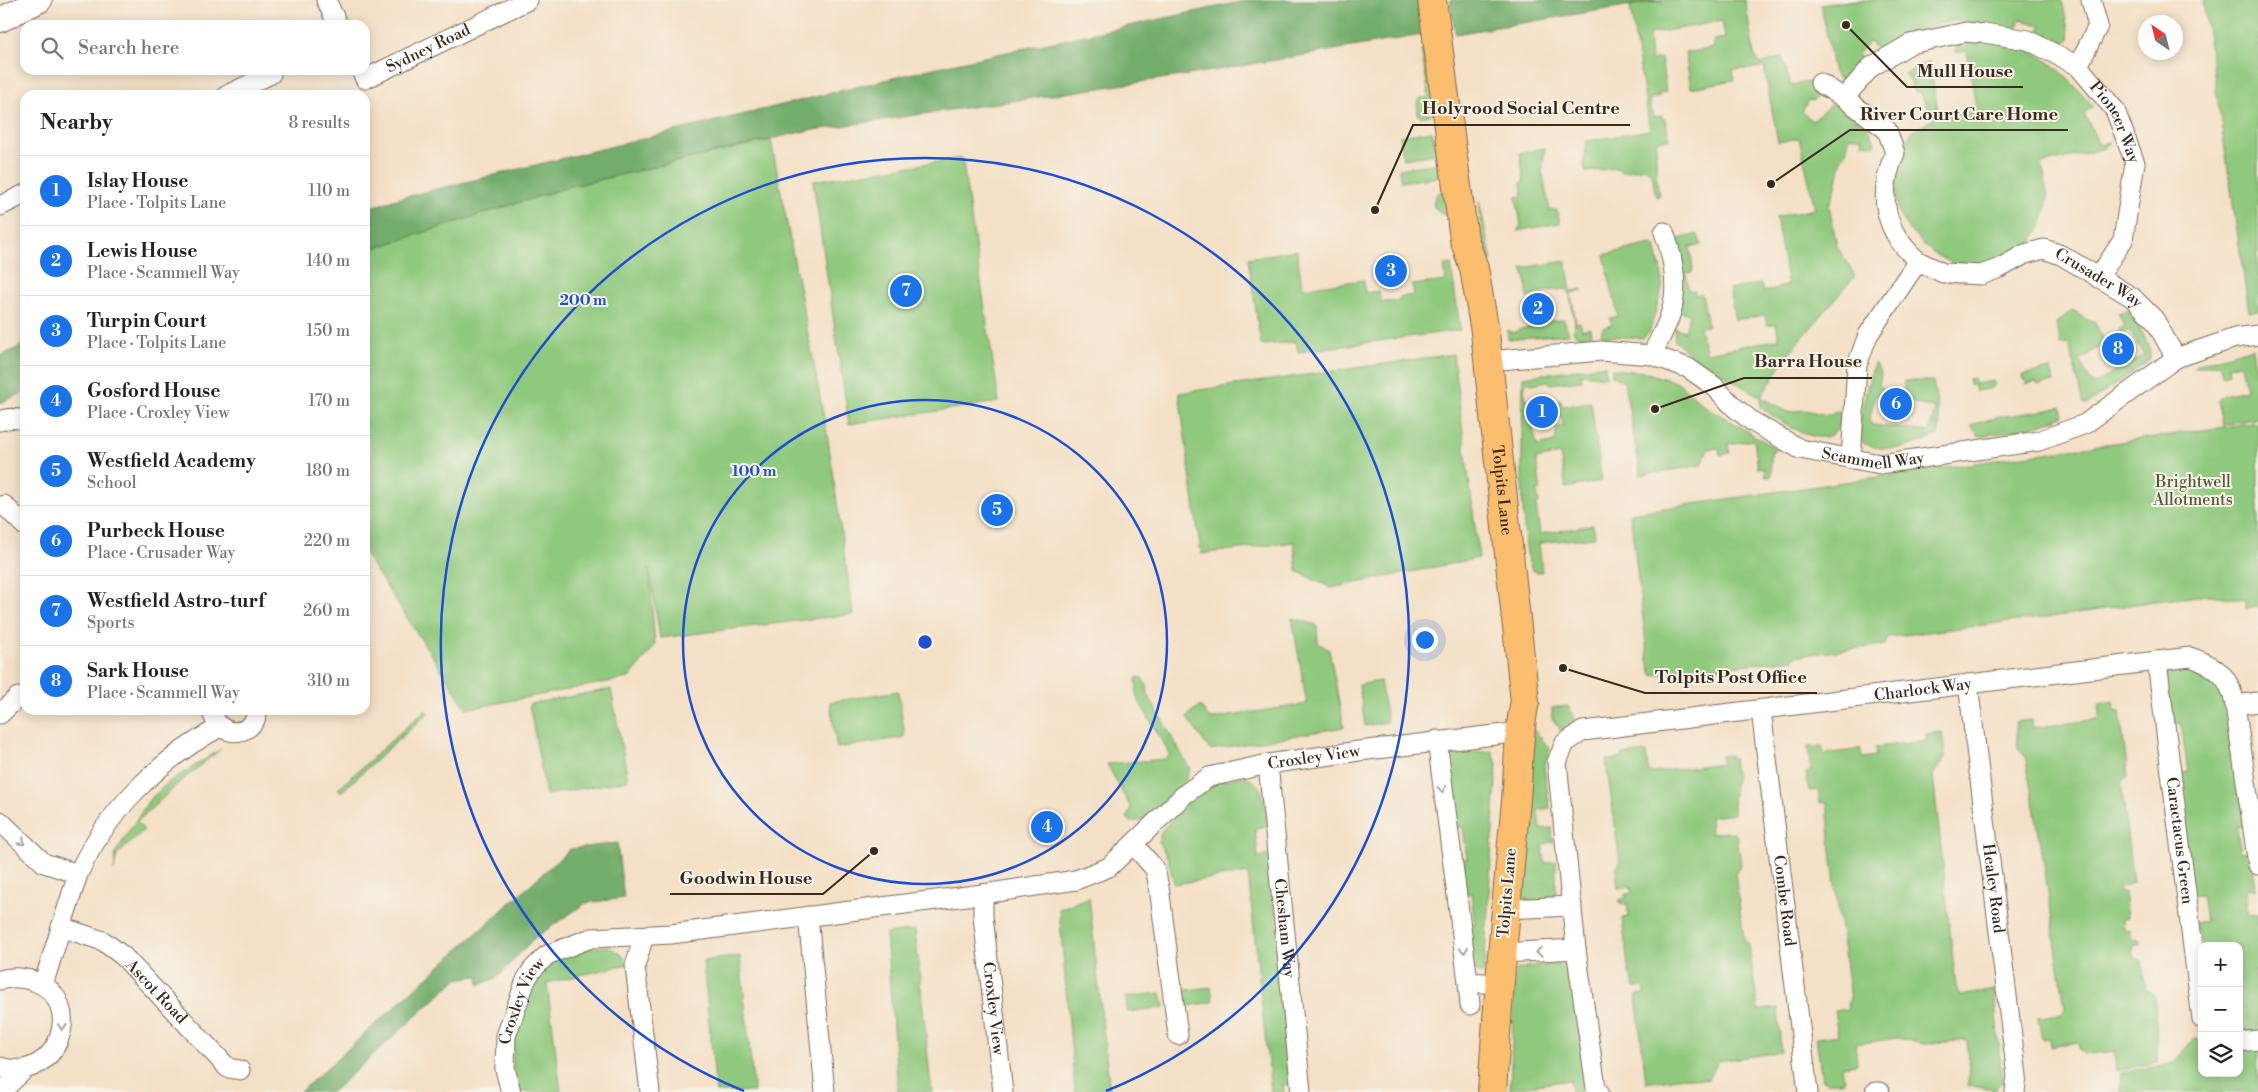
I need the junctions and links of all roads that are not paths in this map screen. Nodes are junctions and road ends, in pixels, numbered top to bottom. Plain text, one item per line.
1 (40, 0) edge
2 (326, 0) edge
3 (528, 0) edge
4 (1432, 0) edge
5 (2091, 0) edge
6 (0, 20) edge
7 (336, 20) edge
8 (2078, 66) junction
9 (269, 75) edge
10 (363, 75) edge
11 (1820, 83) dead end
12 (237, 90) edge
13 (1844, 98) junction
14 (20, 196) edge
15 (0, 206) edge
16 (1664, 232) dead end
17 (1918, 260) junction
18 (2098, 278) junction
19 (2258, 334) edge
20 (1652, 355) junction
21 (2176, 358) junction
22 (1489, 361) junction
23 (20, 419) edge
24 (0, 421) edge
25 (1851, 459) junction
26 (4, 505) dead end
27 (20, 521) edge
28 (2157, 661) junction
29 (1968, 684) junction
30 (18, 697) dead end
31 (2258, 702) edge
32 (2235, 705) junction
33 (1761, 710) junction
34 (0, 714) edge
35 (256, 715) edge
36 (216, 718) edge
37 (1521, 732) junction
38 (1437, 740) junction
39 (1268, 764) junction
40 (0, 821) edge
41 (1134, 845) junction
42 (2258, 865) edge
43 (78, 874) junction
44 (983, 894) junction
45 (1572, 906) junction
46 (1506, 909) junction
47 (808, 916) junction
48 (61, 927) junction
49 (644, 936) junction
50 (1576, 949) junction
51 (1502, 953) junction
52 (2, 978) edge
53 (1468, 982) junction
54 (1498, 984) junction
55 (43, 985) junction
56 (2198, 988) edge
57 (1470, 1005) dead end
58 (1178, 1035) dead end
59 (2258, 1040) edge
60 (2243, 1042) edge
61 (0, 1068) edge
62 (24, 1070) junction
63 (240, 1070) dead end
64 (1598, 1090) edge
65 (1, 1092) edge
66 (511, 1092) edge
67 (650, 1092) edge
68 (825, 1092) edge
69 (1003, 1092) edge
70 (1300, 1092) edge
71 (1492, 1092) edge
72 (1808, 1092) edge
73 (1875, 1092) edge
74 (1880, 1092) edge
75 (2015, 1092) edge

1 - 6 street
2 - 7 street
3 - 10 street, Sydney Road
4 - 22 main road, Tolpits Lane
5 - 8 street
8 - 13 street, Pioneer Way
8 - 18 street, Pioneer Way
9 - 12 street
11 - 13 street
13 - 17 street
14 - 15 street
16 - 20 street
17 - 18 street, Crusader Way
17 - 25 street
18 - 21 street, Crusader Way
19 - 21 street, Scammell Way
20 - 22 street, Scammell Way
20 - 25 street, Scammell Way
21 - 25 street, Scammell Way
22 - 37 main road, Tolpits Lane
23 - 24 street
26 - 27 street
28 - 29 street, Charlock Way
28 - 32 street, Charlock Way
28 - 56 street, Caractacus Green
29 - 33 street, Charlock Way
29 - 75 street, Healey Road
30 - 34 street
31 - 32 street
32 - 42 street
33 - 45 street, Charlock Way
33 - 72 street, Combe Road
35 - 36 street
36 - 43 street
37 - 38 street, Croxley View
37 - 46 main road, Tolpits Lane
38 - 39 street, Croxley View
38 -> 53 street
39 - 41 street, Croxley View
39 - 70 street, Chesham Way
40 -> 43 street
41 - 44 street, Croxley View
41 - 58 street
43 - 48 street
44 - 47 street, Croxley View
44 - 69 street, Croxley View
45 - 46 street
45 - 50 street
46 - 51 main road, Tolpits Lane
47 - 49 street, Croxley View
47 - 68 street
48 - 55 street
48 - 63 street, Ascot Road
49 - 66 street, Croxley View
49 - 67 street
50 -> 51 street
50 - 64 street
51 - 54 main road, Tolpits Lane
52 - 55 street
53 - 54 street
53 - 57 street
54 - 71 main road, Tolpits Lane
55 -> 62 street
59 - 60 street
61 - 62 street
62 - 65 street
73 - 74 street

